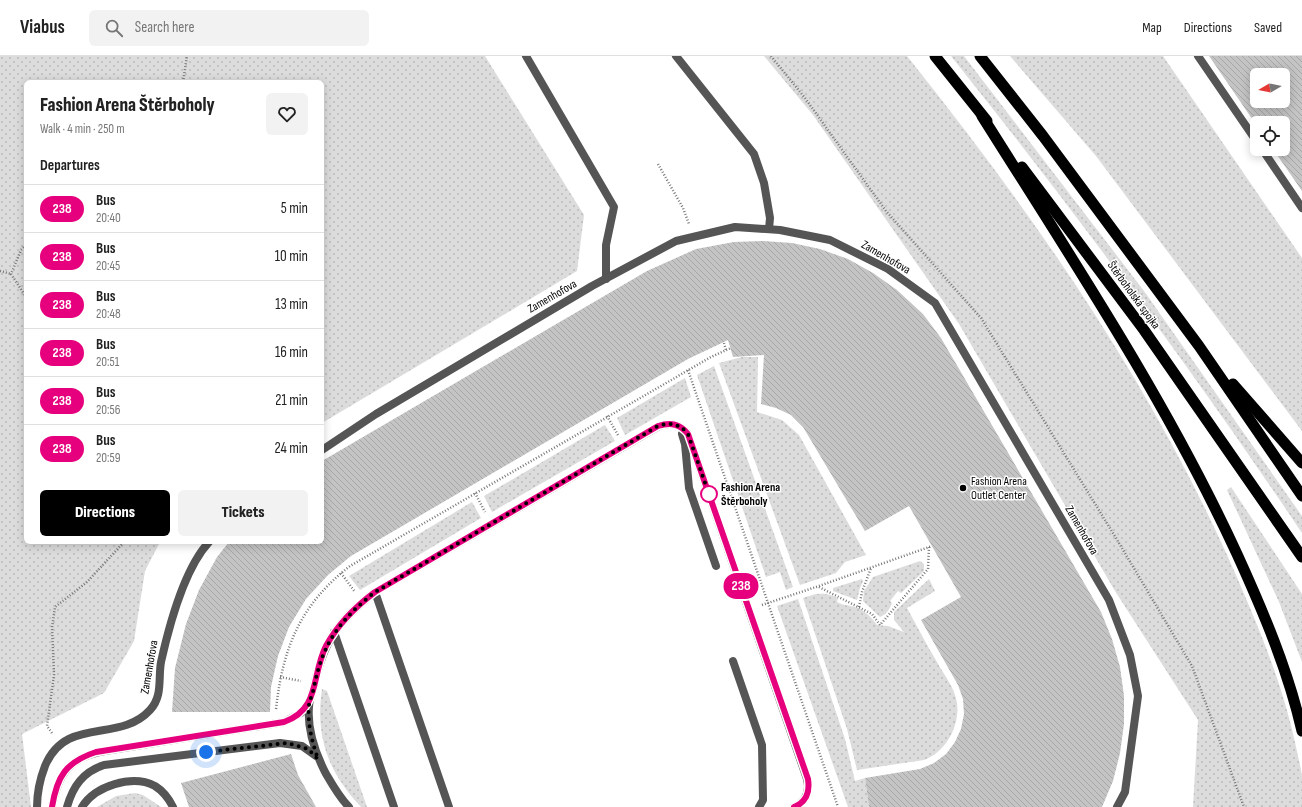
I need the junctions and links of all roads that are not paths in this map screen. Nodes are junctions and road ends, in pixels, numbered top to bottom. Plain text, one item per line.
1 (526, 56) edge
2 (676, 56) edge
3 (935, 56) edge
4 (980, 56) edge
5 (1198, 56) edge
6 (982, 116) junction
7 (1250, 132) edge
8 (1267, 156) edge
9 (1302, 208) edge
10 (769, 229) junction
11 (606, 279) junction
12 (1199, 346) junction
13 (670, 424) junction
14 (324, 449) edge
15 (1302, 463) edge
16 (1302, 496) edge
17 (209, 544) edge
18 (1302, 557) edge
19 (716, 566) dead end
20 (375, 592) junction
21 (334, 632) junction
22 (733, 661) dead end
23 (310, 702) junction
24 (1302, 731) edge
25 (318, 759) junction
26 (37, 807) edge
27 (52, 807) edge
28 (67, 807) edge
29 (82, 807) edge
30 (173, 807) edge
31 (349, 807) edge
32 (394, 807) edge
33 (449, 807) edge
34 (759, 807) edge
35 (794, 807) edge
36 (1117, 807) edge

1 - 11 lane
2 - 10 lane
3 - 6 highway, Štěrboholská spojka
4 - 12 highway, Štěrboholská spojka
5 - 7 lane
6 - 18 highway, Štěrboholská spojka
6 - 24 highway
8 - 9 lane
10 - 11 lane, Zamenhofova
10 - 36 lane, Zamenhofova
11 - 14 lane, Zamenhofova
12 - 15 highway
12 - 16 highway, Štěrboholská spojka
13 - 19 lane
13 - 20 lane
13 - 35 lane
17 - 26 lane, Zamenhofova
20 - 21 lane
20 - 33 lane
21 - 23 lane
21 - 32 lane
22 - 34 lane
23 - 25 lane
23 - 27 lane
25 - 28 lane
25 - 31 lane
29 - 30 lane

